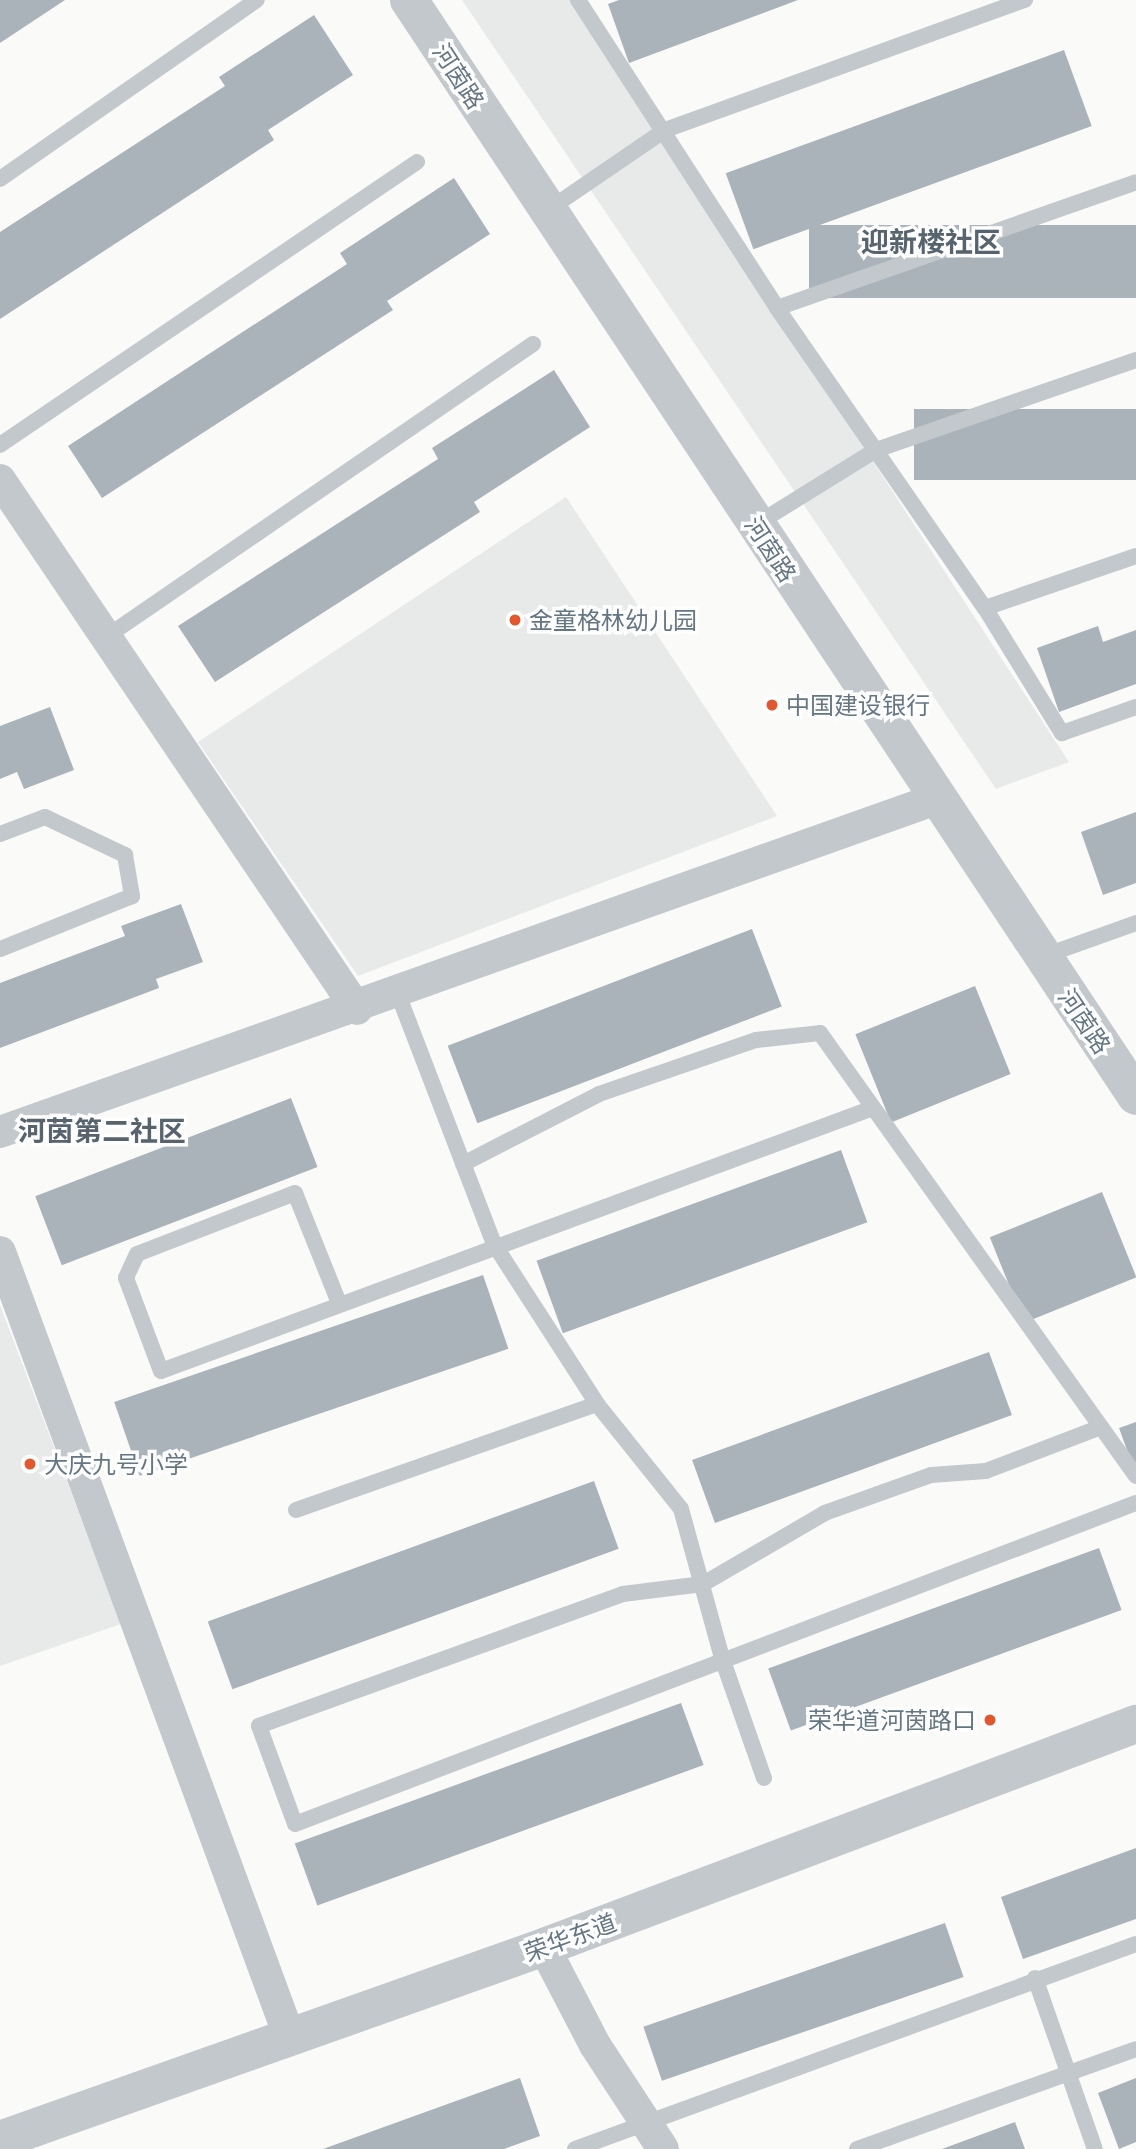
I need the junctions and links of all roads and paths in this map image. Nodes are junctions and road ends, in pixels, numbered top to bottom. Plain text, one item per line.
1 (257, 0) edge
2 (409, 0) edge
3 (578, 0) edge
4 (1025, 0) edge
5 (665, 130) junction
6 (417, 162) dead end
7 (0, 179) edge
8 (1136, 182) edge
9 (548, 210) junction
10 (777, 308) junction
11 (533, 344) dead end
12 (1136, 360) edge
13 (0, 445) edge
14 (876, 450) junction
15 (0, 480) edge
16 (755, 525) junction
17 (1136, 556) edge
18 (985, 608) junction
19 (106, 637) junction
20 (1136, 707) edge
21 (936, 799) junction
22 (0, 834) edge
23 (1136, 923) edge
24 (0, 949) edge
25 (1042, 957) junction
26 (398, 994) junction
27 (357, 1009) junction
28 (1136, 1096) edge
29 (873, 1108) junction
30 (0, 1132) edge
31 (463, 1164) junction
32 (494, 1244) junction
33 (0, 1252) edge
34 (339, 1303) junction
35 (597, 1404) junction
36 (1101, 1427) junction
37 (1136, 1476) edge
38 (1136, 1503) edge
39 (296, 1510) dead end
40 (703, 1584) junction
41 (723, 1661) junction
42 (1136, 1724) edge
43 (764, 1778) dead end
44 (1136, 1944) edge
45 (544, 1947) junction
46 (1035, 1978) junction
47 (289, 2036) junction
48 (1136, 2049) edge
49 (1068, 2073) junction
50 (654, 2136) edge
51 (0, 2140) edge
52 (575, 2149) edge
53 (857, 2149) edge
54 (1095, 2149) edge

1 - 7 lane
2 - 9 street, 河茵路
3 - 5 lane
4 - 5 lane
5 - 9 lane
5 - 10 lane
6 - 13 lane
8 - 10 lane
9 - 16 street, 河茵路
10 - 14 lane
11 - 19 lane
12 - 14 lane
14 - 16 lane
14 - 18 lane
15 - 19 street
16 - 21 street, 河茵路
17 - 18 lane
18 - 20 lane
19 - 27 street
21 - 25 street, 河茵路
21 - 26 street
22 - 24 lane
23 - 25 lane
25 - 28 street, 河茵路
26 - 27 street
26 - 31 lane
27 - 30 street
29 - 31 lane
29 - 32 lane
29 - 36 lane
31 - 32 lane
32 - 34 lane
32 - 35 lane
33 - 47 street
34 - 34 lane
35 - 39 lane
35 - 40 lane
36 - 37 lane
36 - 40 lane
38 - 41 lane
40 - 41 lane
40 - 41 lane
41 - 43 lane
42 - 45 street, 荣华东道
44 - 46 lane
45 - 47 street, 荣华东道
45 - 50 street
46 - 49 lane
46 - 50 lane
47 - 51 street, 荣华东道
48 - 49 lane
49 - 53 lane
49 - 54 lane
50 - 52 lane

